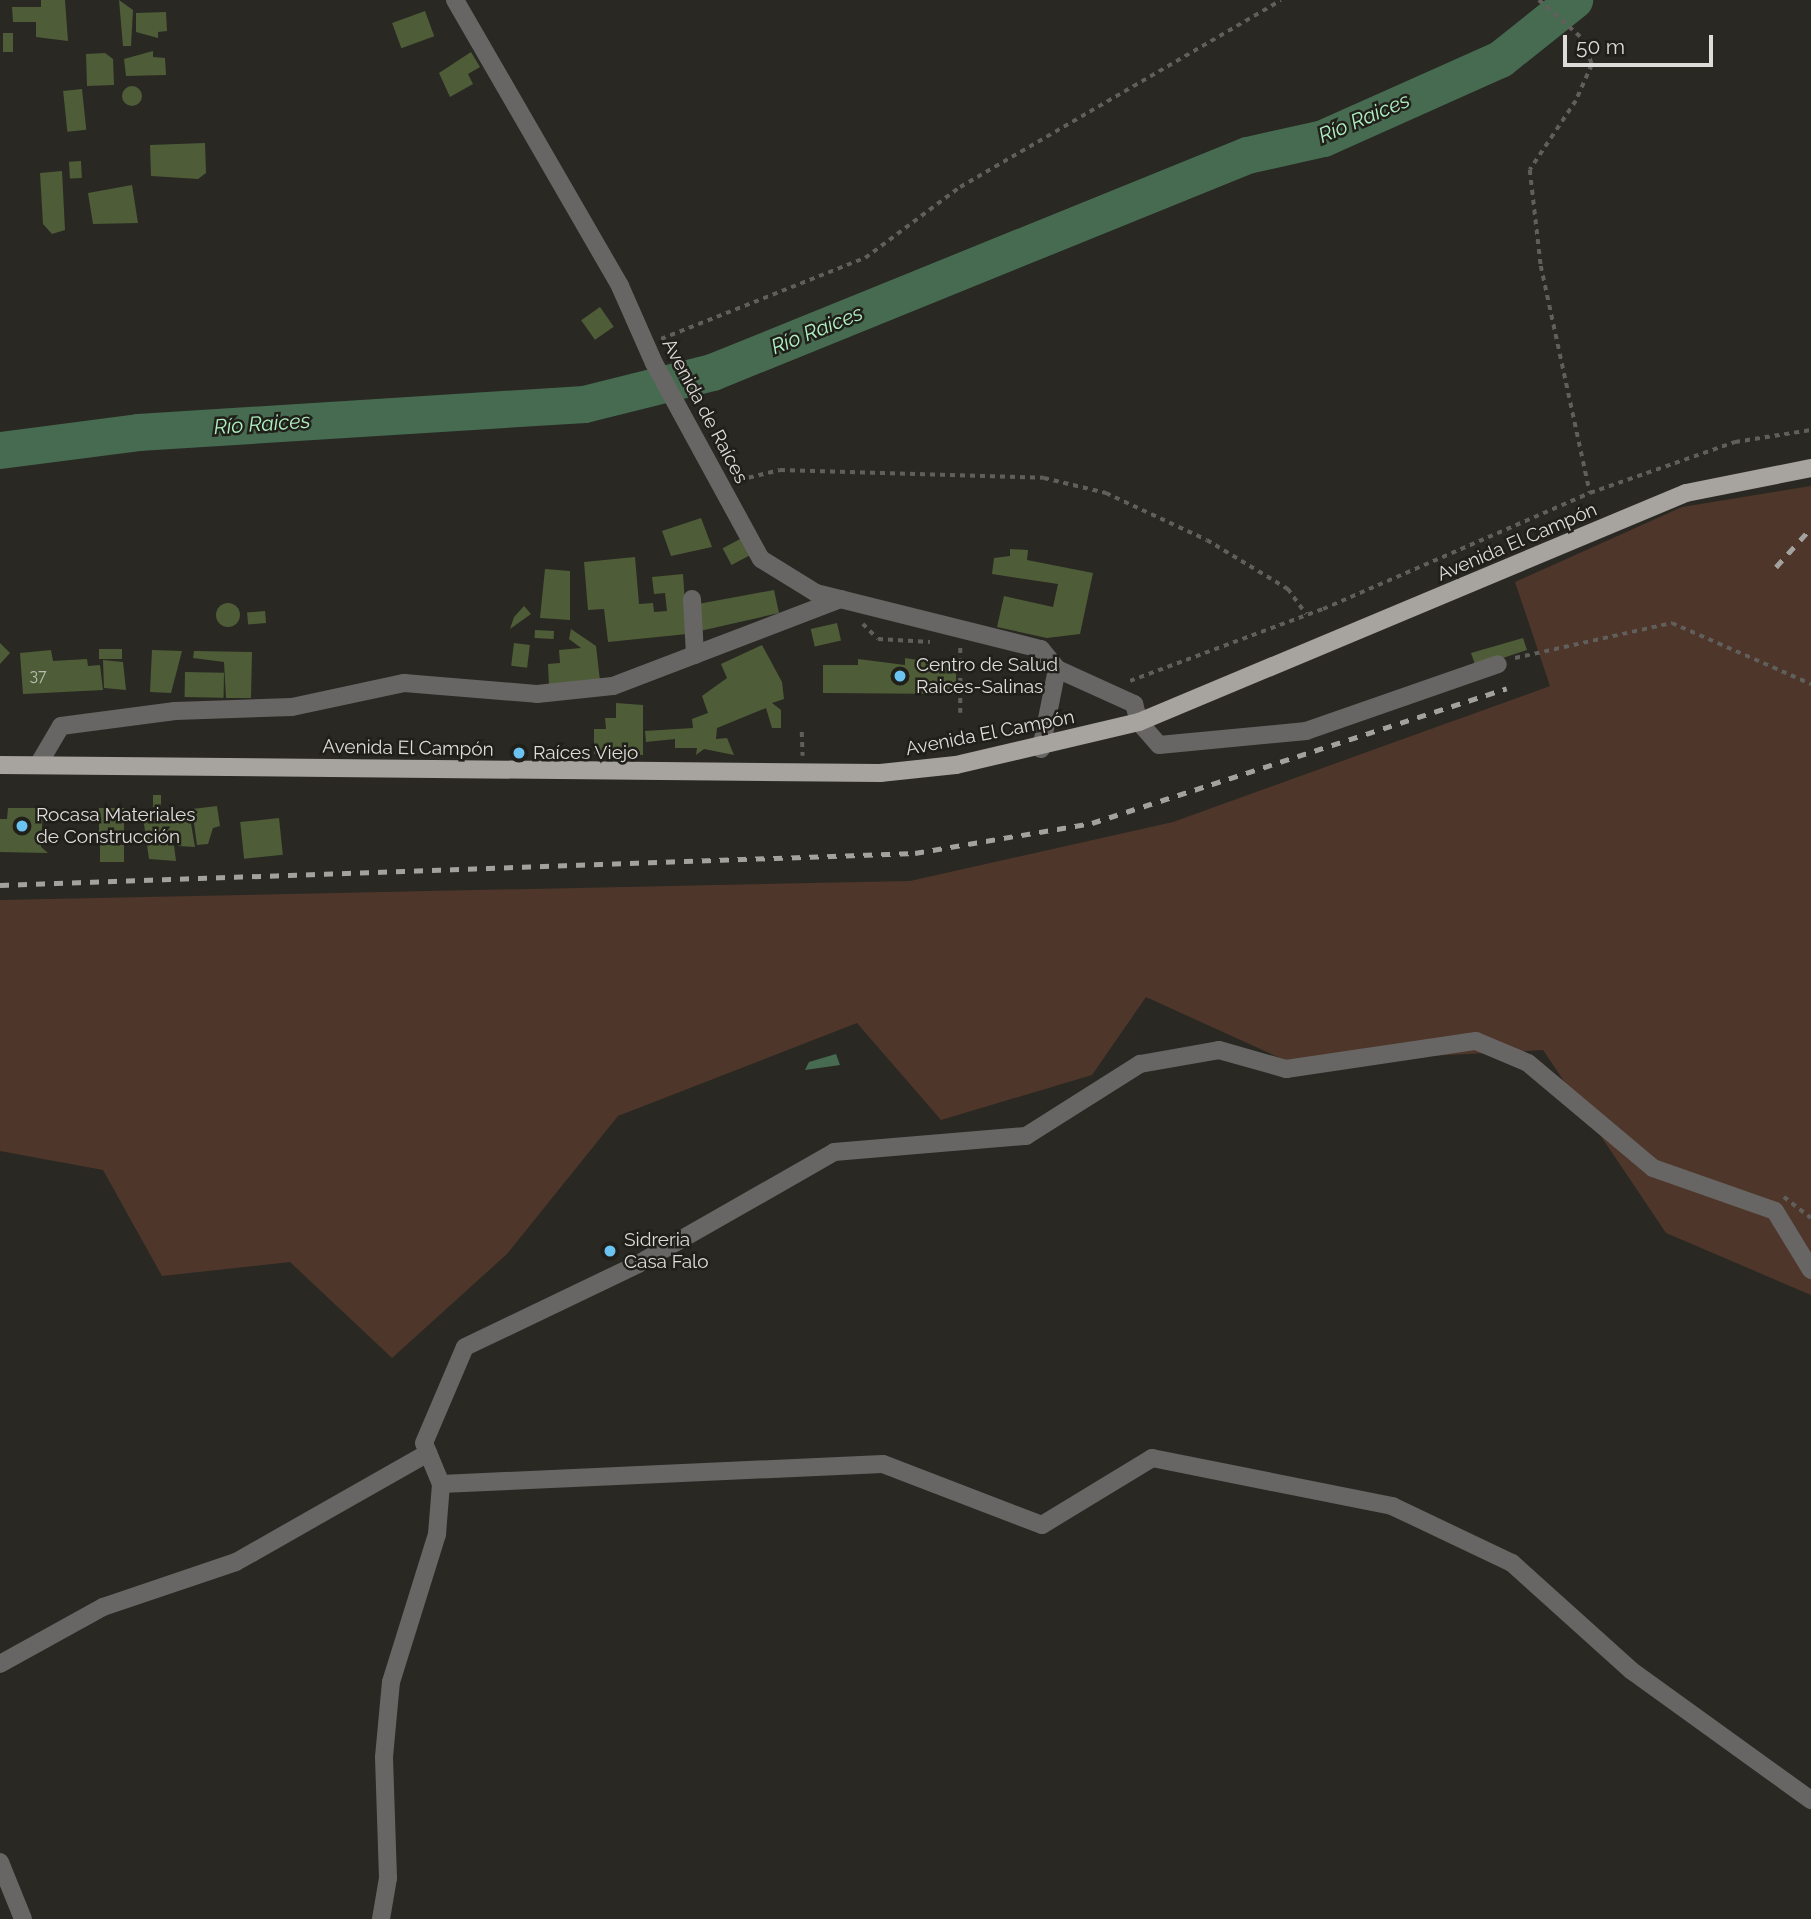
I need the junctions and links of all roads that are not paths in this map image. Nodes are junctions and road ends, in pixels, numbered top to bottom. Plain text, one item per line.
1 (455, 0) edge
2 (1811, 468) edge
3 (841, 598) junction
4 (692, 599) dead end
5 (695, 655) junction
6 (1498, 664) road end
7 (1058, 669) junction
8 (1139, 722) junction
9 (1041, 749) junction
10 (0, 765) edge
11 (38, 765) junction
12 (1811, 1270) edge
13 (428, 1452) junction
14 (441, 1484) junction
15 (0, 1664) edge
16 (1811, 1800) edge
17 (0, 1863) edge
18 (23, 1919) edge
19 (381, 1919) edge

1 - 3 street, Avenida de Raíces
2 - 8 main road, Avenida El Campón
3 - 5 street
3 - 7 street, Avenida de Raíces
4 - 5 street
5 - 11 street
6 - 8 street
7 - 8 street, Avenida de Raíces
7 - 9 street
8 - 9 main road, Avenida El Campón
9 - 11 main road, Avenida El Campón
10 - 11 main road, Avenida El Campón
12 - 13 street
13 - 14 street
13 - 15 street
14 - 16 street
14 - 19 street
17 - 18 street

